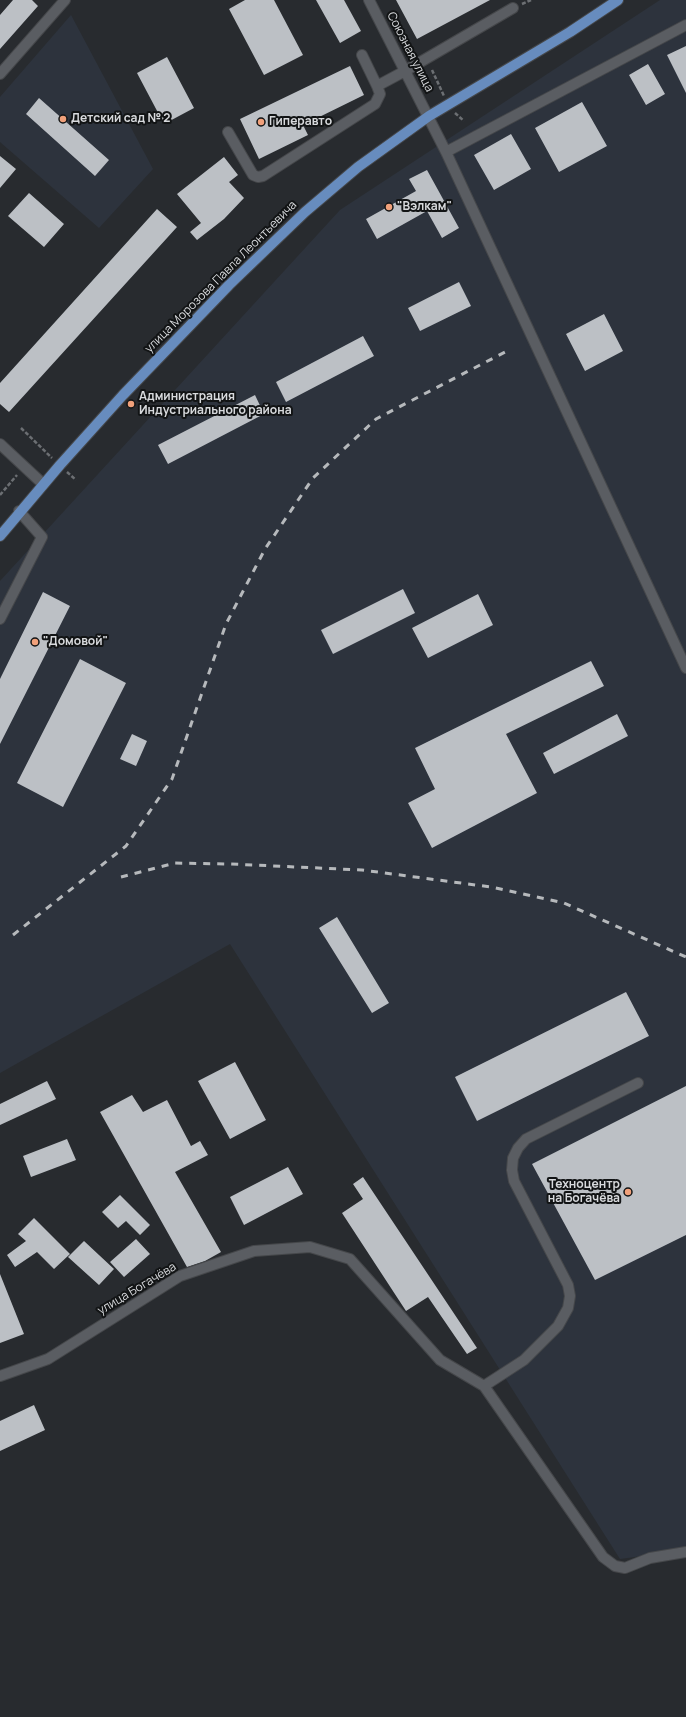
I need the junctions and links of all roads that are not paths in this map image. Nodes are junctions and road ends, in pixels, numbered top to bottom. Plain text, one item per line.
1 (65, 0) edge
2 (369, 0) edge
3 (618, 0) edge
4 (513, 8) dead end
5 (686, 25) edge
6 (362, 55) dead end
7 (405, 71) junction
8 (0, 74) edge
9 (377, 86) junction
10 (429, 116) junction
11 (228, 132) dead end
12 (446, 152) junction
13 (0, 444) edge
14 (43, 484) junction
15 (19, 511) junction
16 (0, 536) edge
17 (0, 619) edge
18 (686, 668) edge
19 (638, 1082) dead end
20 (0, 1376) edge
21 (484, 1386) junction
22 (686, 1552) edge

1 - 8 street
2 - 7 street, Союзная улица
3 - 10 main road, улица Морозова Павла Леонтьевича
4 - 7 street
5 - 12 street
6 - 9 street
7 - 9 street
7 - 10 street, Союзная улица
9 - 11 street
10 - 12 street, Союзная улица
10 - 14 main road, улица Морозова Павла Леонтьевича
12 - 18 street, Союзная улица
13 - 14 street
14 - 15 main road, улица Морозова Павла Леонтьевича
15 - 16 main road, улица Морозова Павла Леонтьевича
15 - 17 street
19 - 21 street
20 - 21 street, улица Богачёва
21 - 22 street

